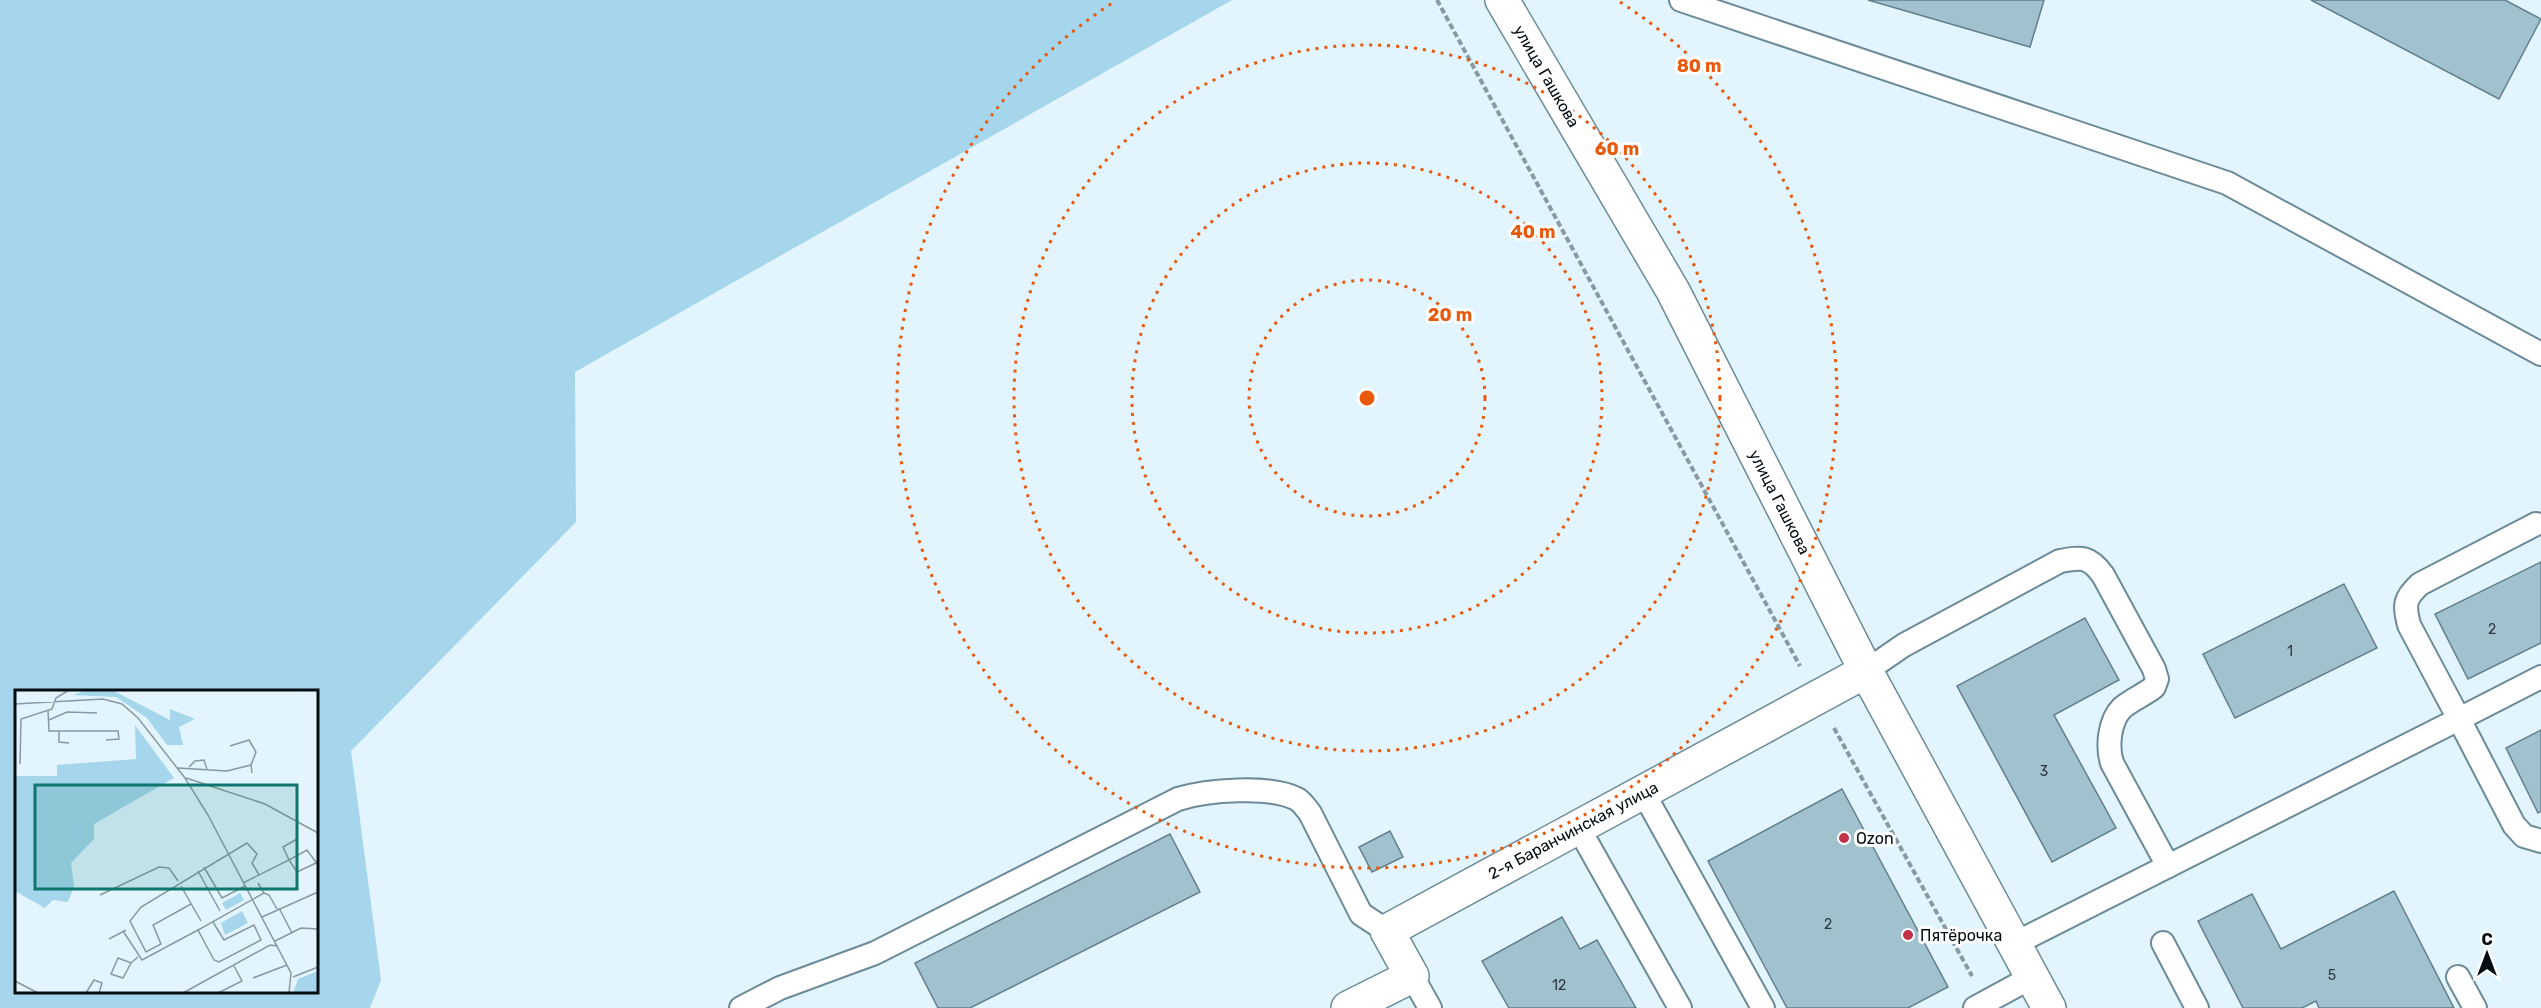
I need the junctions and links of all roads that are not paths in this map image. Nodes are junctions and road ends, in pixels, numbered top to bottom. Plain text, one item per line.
1 (1502, 0) edge
2 (1681, 0) edge
3 (2541, 354) edge
4 (2536, 524) dead end
5 (1866, 671) junction
6 (2541, 677) edge
7 (2459, 719) junction
8 (1643, 792) junction
9 (1578, 827) junction
10 (2541, 841) edge
11 (2168, 866) junction
12 (1387, 931) junction
13 (2163, 943) dead end
14 (2014, 944) junction
15 (1412, 976) junction
16 (2032, 977) junction
17 (2458, 977) dead end
18 (1980, 1005) edge
19 (741, 1008) edge
20 (1348, 1008) edge
21 (1430, 1008) edge
22 (1680, 1008) edge
23 (1762, 1008) edge
24 (2049, 1008) edge
25 (2197, 1008) edge
26 (2475, 1008) edge

1 - 5 street, улица Гашкова
2 - 3 lane
4 - 7 lane
5 - 8 street, 2-я Баранчинская улица
5 - 11 lane
5 - 14 street, улица Гашкова
6 - 7 lane
7 - 10 lane
7 - 11 lane
8 - 9 street, 2-я Баранчинская улица
8 - 23 lane
9 - 12 street, 2-я Баранчинская улица
9 - 22 lane
11 - 14 lane
12 - 15 street
12 - 19 lane
13 - 25 lane
14 - 16 street, улица Гашкова
15 - 20 street
15 - 21 lane
16 - 18 lane
16 - 24 street, улица Гашкова
17 - 26 lane

